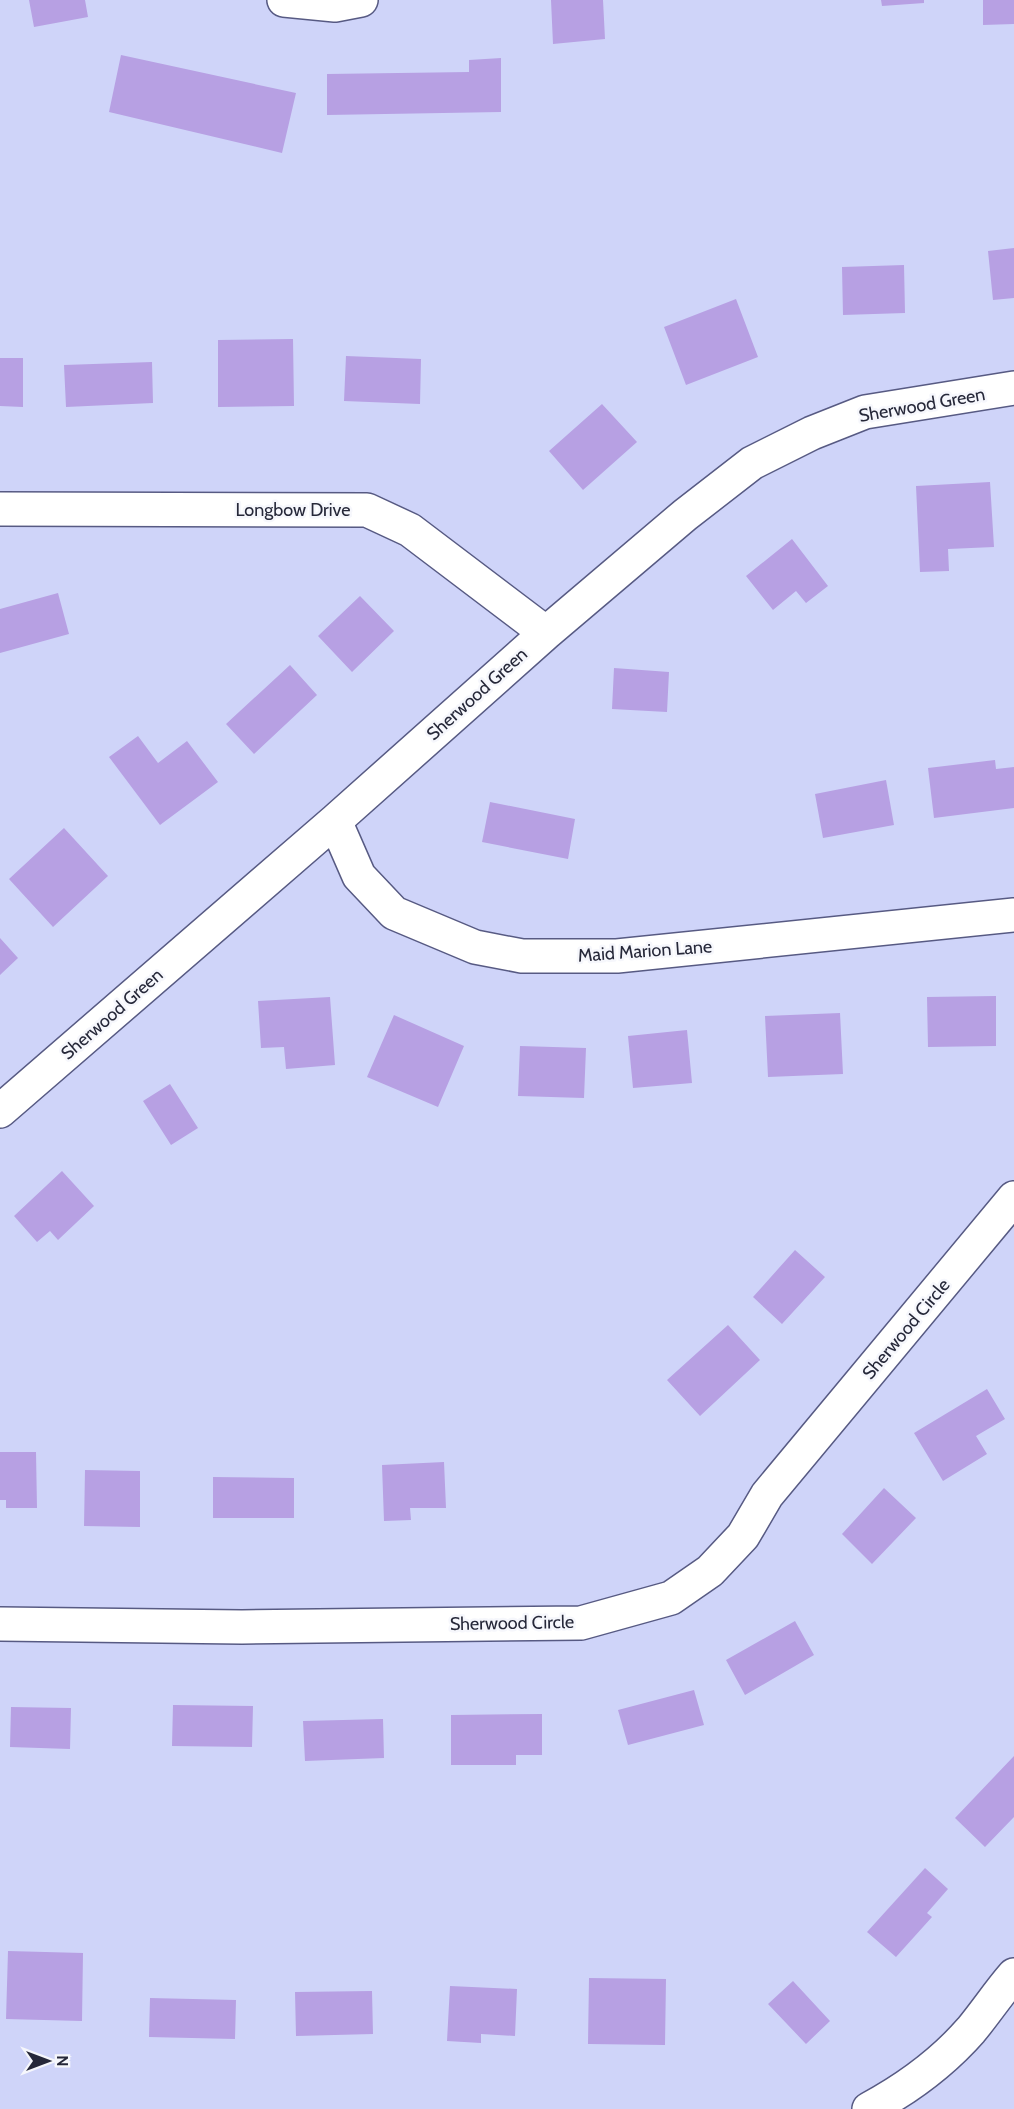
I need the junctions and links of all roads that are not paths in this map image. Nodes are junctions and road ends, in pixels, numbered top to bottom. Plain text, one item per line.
1 (284, 0) edge
2 (361, 0) edge
3 (1014, 388) edge
4 (0, 509) edge
5 (546, 633) junction
6 (335, 821) junction
7 (1014, 915) edge
8 (0, 1111) edge
9 (1014, 1198) edge
10 (0, 1624) edge
11 (1014, 1975) edge
12 (869, 2109) edge

1 - 2 street
3 - 5 street, Sherwood Green
4 - 5 street, Longbow Drive
5 - 6 street, Sherwood Green
6 - 7 street, Maid Marion Lane
6 - 8 street, Sherwood Green
9 - 10 street, Sherwood Circle
11 - 12 street

